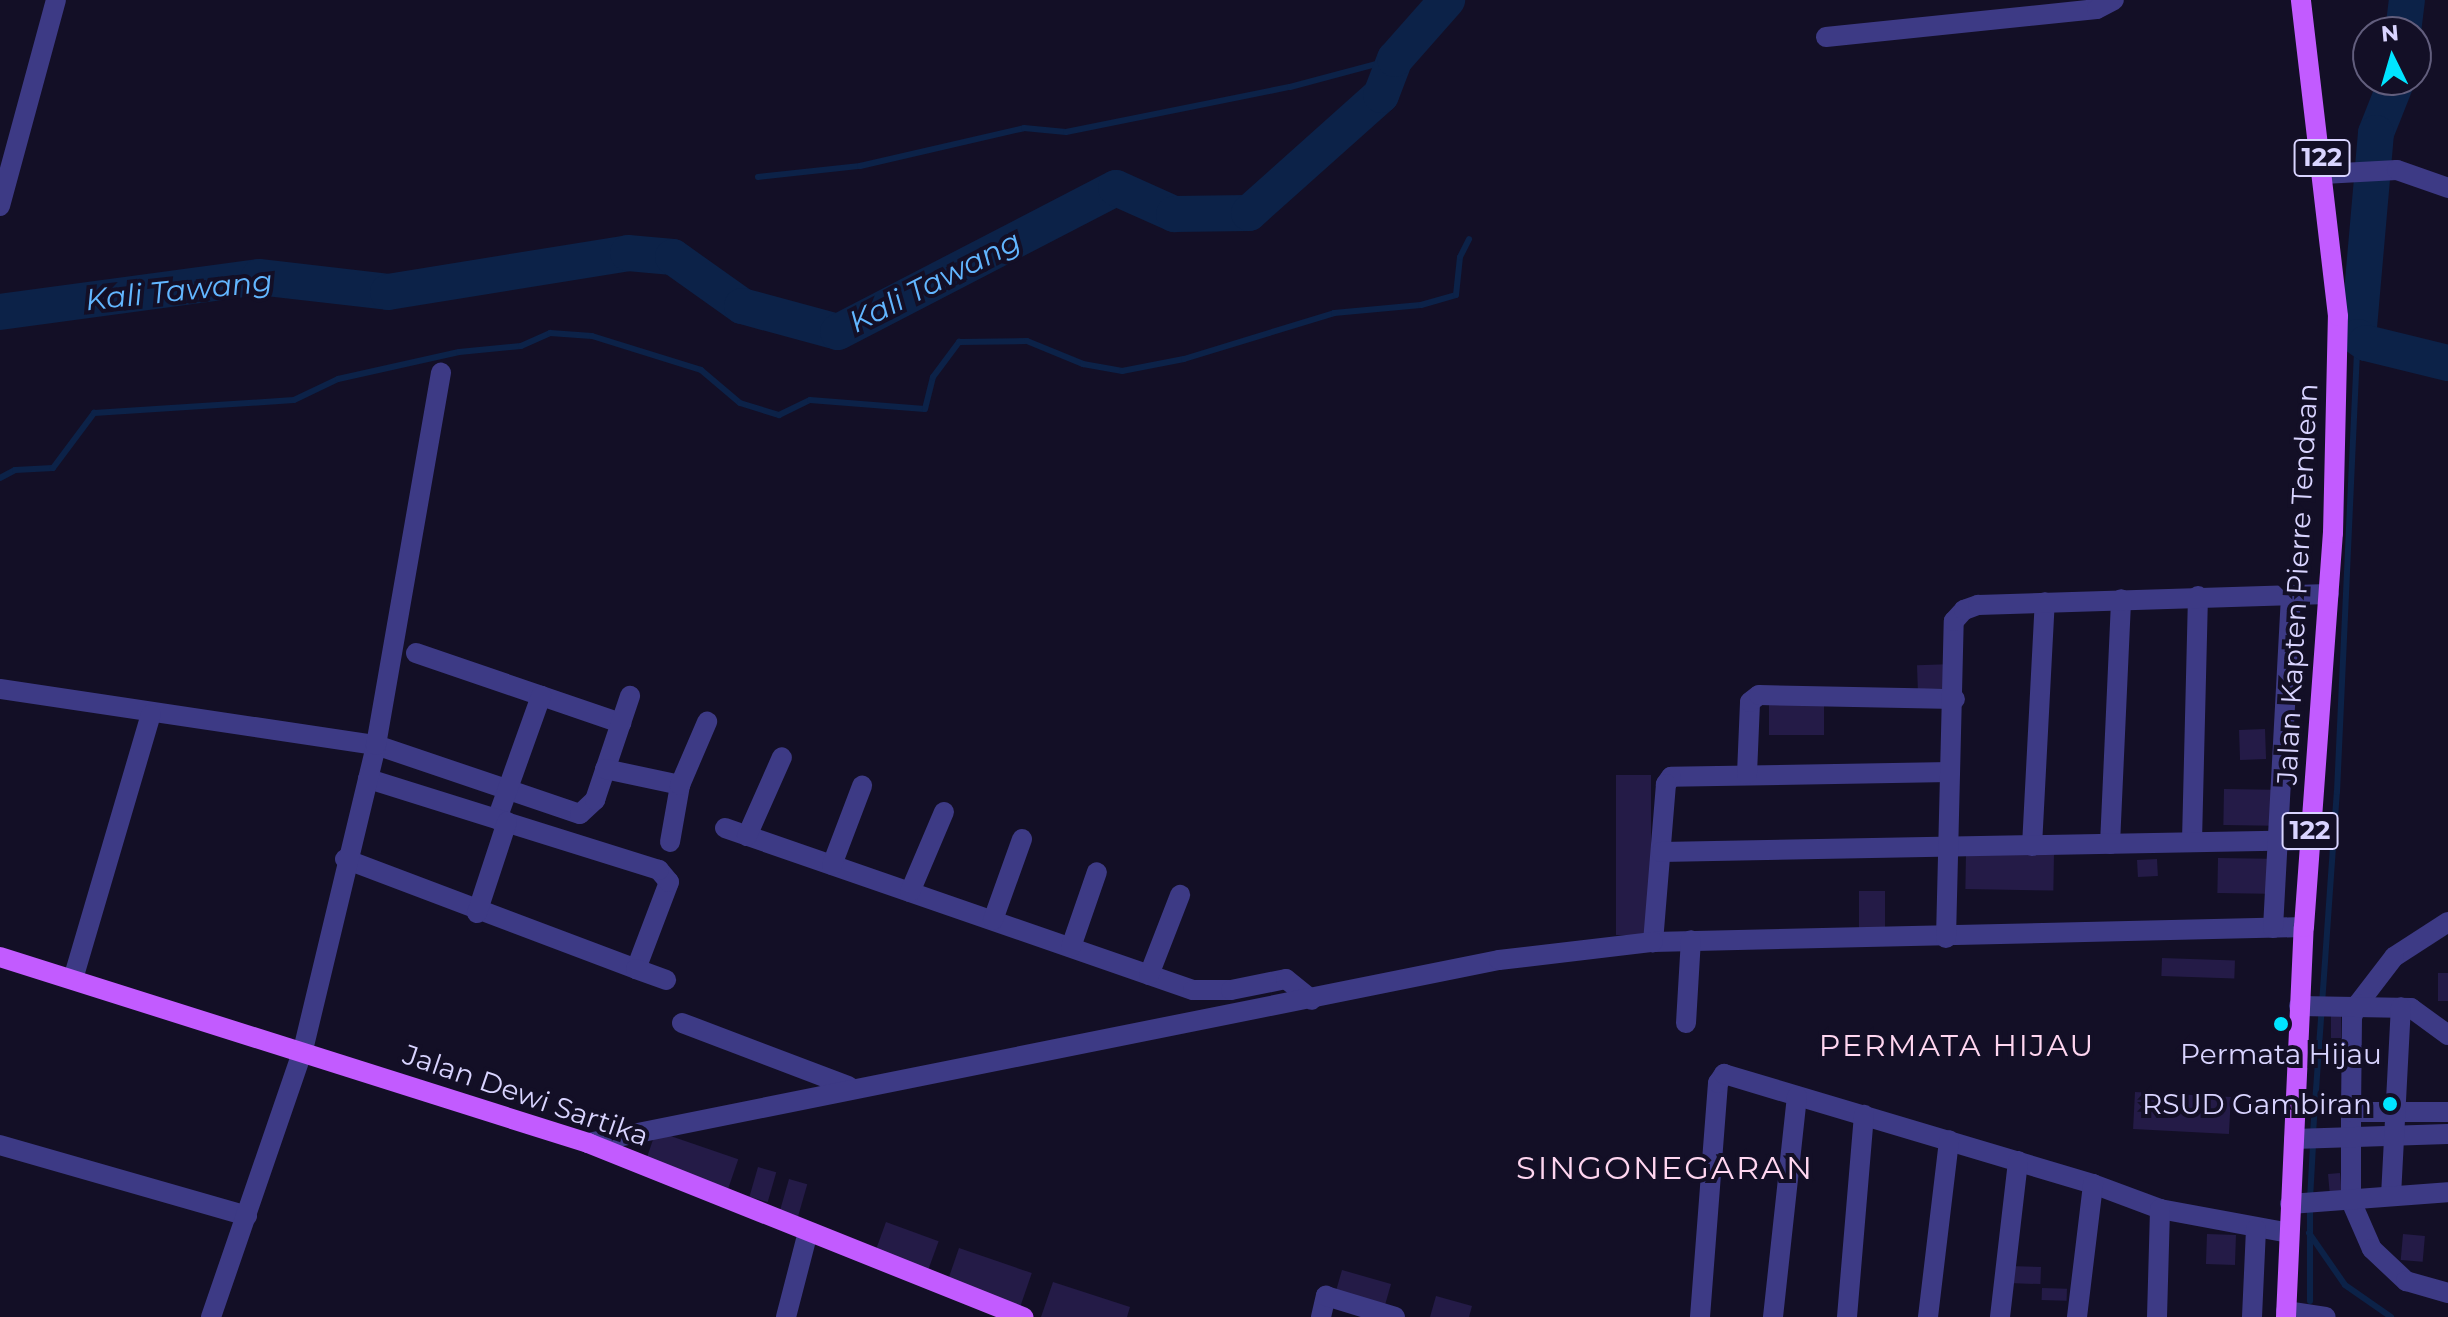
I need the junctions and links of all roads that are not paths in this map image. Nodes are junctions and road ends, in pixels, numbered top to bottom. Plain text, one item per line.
1 (56, 0) edge
2 (2114, 0) edge
3 (2301, 0) edge
4 (1826, 37) dead end
5 (2323, 174) junction
6 (2448, 188) edge
7 (0, 206) edge
8 (441, 373) dead end
9 (2329, 594) junction
10 (2291, 595) junction
11 (2198, 596) junction
12 (2121, 599) junction
13 (2045, 602) junction
14 (416, 653) dead end
15 (0, 689) edge
16 (541, 696) junction
17 (630, 696) dead end
18 (1955, 699) junction
19 (151, 714) junction
20 (707, 722) dead end
21 (621, 723) junction
22 (376, 745) junction
23 (782, 757) dead end
24 (605, 769) junction
25 (1950, 772) junction
26 (1747, 774) junction
27 (368, 779) junction
28 (680, 785) junction
29 (862, 786) dead end
30 (508, 787) junction
31 (944, 812) dead end
32 (502, 821) junction
33 (725, 828) dead end
34 (747, 836) junction
35 (1022, 839) dead end
36 (2276, 840) junction
37 (2309, 840) junction
38 (2192, 841) junction
39 (670, 842) dead end
40 (2110, 844) junction
41 (2032, 846) junction
42 (1948, 850) junction
43 (1661, 852) junction
44 (345, 859) junction
45 (832, 865) junction
46 (1097, 872) dead end
47 (910, 892) junction
48 (1180, 895) dead end
49 (477, 913) junction
50 (993, 920) junction
51 (2448, 922) edge
52 (2304, 927) junction
53 (2273, 928) junction
54 (1946, 938) junction
55 (1691, 940) junction
56 (1653, 942) junction
57 (1071, 947) junction
58 (0, 957) edge
59 (636, 969) junction
60 (1149, 975) junction
61 (73, 979) junction
62 (666, 980) dead end
63 (1312, 1000) junction
64 (2358, 1004) junction
65 (2316, 1005) junction
66 (2401, 1007) junction
67 (682, 1023) dead end
68 (1686, 1023) dead end
69 (2448, 1035) edge
70 (303, 1050) junction
71 (848, 1086) junction
72 (1797, 1096) junction
73 (2398, 1111) junction
74 (2351, 1112) junction
75 (2448, 1112) edge
76 (1864, 1115) junction
77 (2448, 1134) edge
78 (2397, 1135) junction
79 (2354, 1137) junction
80 (2311, 1139) junction
81 (1949, 1140) junction
82 (588, 1143) junction
83 (0, 1145) edge
84 (2018, 1161) junction
85 (2093, 1184) junction
86 (2448, 1192) edge
87 (2391, 1196) junction
88 (2351, 1201) junction
89 (2290, 1204) junction
90 (2160, 1209) junction
91 (247, 1216) junction
92 (2256, 1229) junction
93 (808, 1232) junction
94 (2289, 1233) junction
95 (2448, 1293) edge
96 (2286, 1314) edge
97 (211, 1317) edge
98 (786, 1317) edge
99 (1024, 1317) edge
100 (1321, 1317) edge
101 (1395, 1317) edge
102 (1700, 1317) edge
103 (1773, 1317) edge
104 (1847, 1317) edge
105 (1928, 1317) edge
106 (2000, 1317) edge
107 (2077, 1317) edge
108 (2157, 1317) edge
109 (2252, 1317) edge
110 (2323, 1317) edge

1 - 7 street
2 - 4 street
3 - 5 main road, Jalan Kapten Pierre Tendean / 122
5 - 6 street
5 - 9 main road, Jalan Kapten Pierre Tendean / 122
8 - 22 street
9 - 10 street
9 - 37 main road, Jalan Kapten Pierre Tendean / 122
10 - 11 street
10 - 36 street
11 - 12 street
11 - 38 street
12 - 13 street
12 - 40 street
13 - 18 street
13 - 41 street
14 - 16 street
15 - 19 street
16 - 21 street
16 - 30 street
17 - 21 street
18 - 25 street
18 - 26 street
19 - 22 street
19 - 61 street
20 - 28 street
21 - 24 street
22 - 27 street
22 - 30 street
23 - 34 street
24 - 28 street
24 - 30 street
25 - 26 street
25 - 42 street
26 - 43 street
27 - 32 street
27 - 44 street
28 - 39 street
29 - 45 street
30 - 32 street
31 - 47 street
32 - 49 street
32 - 59 street
33 - 34 street
34 - 45 street
35 - 50 street
36 - 37 street
36 - 38 street
36 - 53 street
37 - 52 main road, Jalan Kapten Pierre Tendean / 122
38 - 40 street
40 - 41 street
41 - 42 street
42 - 43 street
42 - 54 street
43 - 56 street
44 - 49 street
44 - 70 street
45 - 47 street
46 - 57 street
47 - 50 street
48 - 60 street
49 - 59 street
50 - 57 street
51 - 64 street
52 - 53 street
52 - 65 main road, Jalan Kapten Pierre Tendean / 122
53 - 54 street
54 - 55 street
55 - 56 street
55 - 68 street
56 - 63 street
57 - 60 street
58 - 61 main road, Jalan Dewi Sartika
59 - 62 street
60 - 63 street
61 - 70 main road, Jalan Dewi Sartika
63 - 71 street
64 - 65 street
64 - 66 street
64 - 74 street
65 - 80 main road, Jalan Kapten Pierre Tendean / 122
66 - 69 street
66 - 73 street
67 - 71 street
70 - 82 main road, Jalan Dewi Sartika
70 - 91 street
71 - 82 street
72 - 76 street
72 - 102 street
72 - 103 street
73 - 74 street
73 - 75 street
73 - 78 street
74 - 79 street
76 - 81 street
76 - 104 street
77 - 78 street
78 - 79 street
78 - 87 street
79 - 80 street
79 - 88 street
80 - 89 main road, Jalan Kapten Pierre Tendean / 122
81 - 84 street
81 - 105 street
82 - 93 main road, Jalan Dewi Sartika
83 - 91 street
84 - 85 street
84 - 106 street
85 - 90 street
85 - 107 street
86 - 87 street
87 - 88 street
88 - 89 street
88 - 95 street
89 - 94 main road, Jalan Kapten Pierre Tendean / 122
90 - 92 street
90 - 108 street
91 - 97 street
92 - 94 street
92 - 109 street
93 - 98 street
93 - 99 main road, Jalan Dewi Sartika
94 - 96 main road, Jalan Kapten Pierre Tendean / 122
96 - 110 street
100 - 101 street

